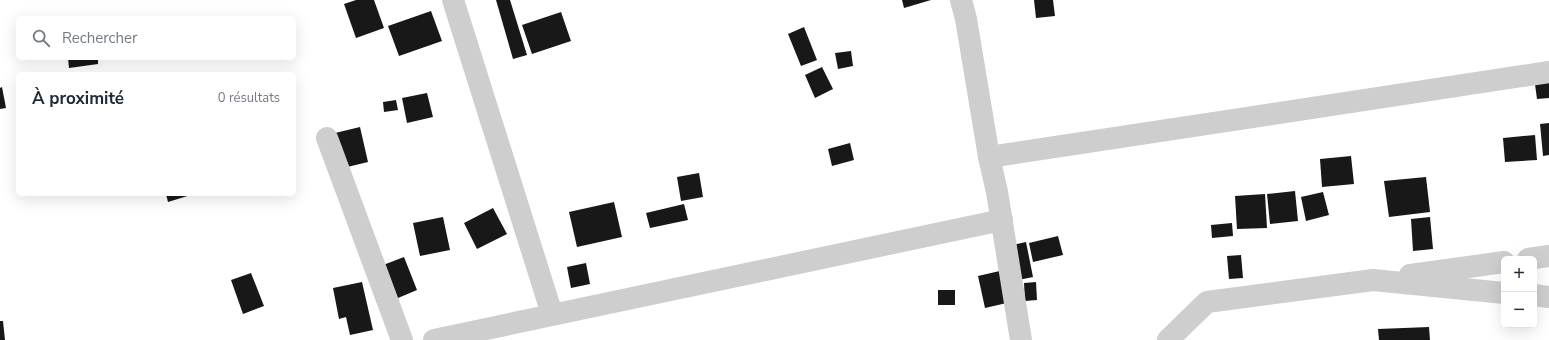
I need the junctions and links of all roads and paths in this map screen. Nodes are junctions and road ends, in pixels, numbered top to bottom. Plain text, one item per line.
1 (453, 0) edge
2 (961, 0) edge
3 (1549, 72) edge
4 (327, 138) dead end
5 (989, 157) junction
6 (1002, 220) junction
7 (1549, 256) edge
8 (1537, 258) edge
9 (1501, 262) edge
10 (1373, 280) junction
11 (1501, 292) edge
12 (1537, 295) edge
13 (1549, 297) edge
14 (552, 314) junction
15 (402, 340) edge
16 (434, 340) edge
17 (1021, 340) edge
18 (1168, 340) edge

1 - 14 street
2 - 5 street
3 - 5 street
4 - 15 street
5 - 6 street
6 - 14 street
6 - 17 street
7 - 8 street
9 - 10 street
10 - 11 street
10 - 18 street
12 - 13 street
14 - 16 street

